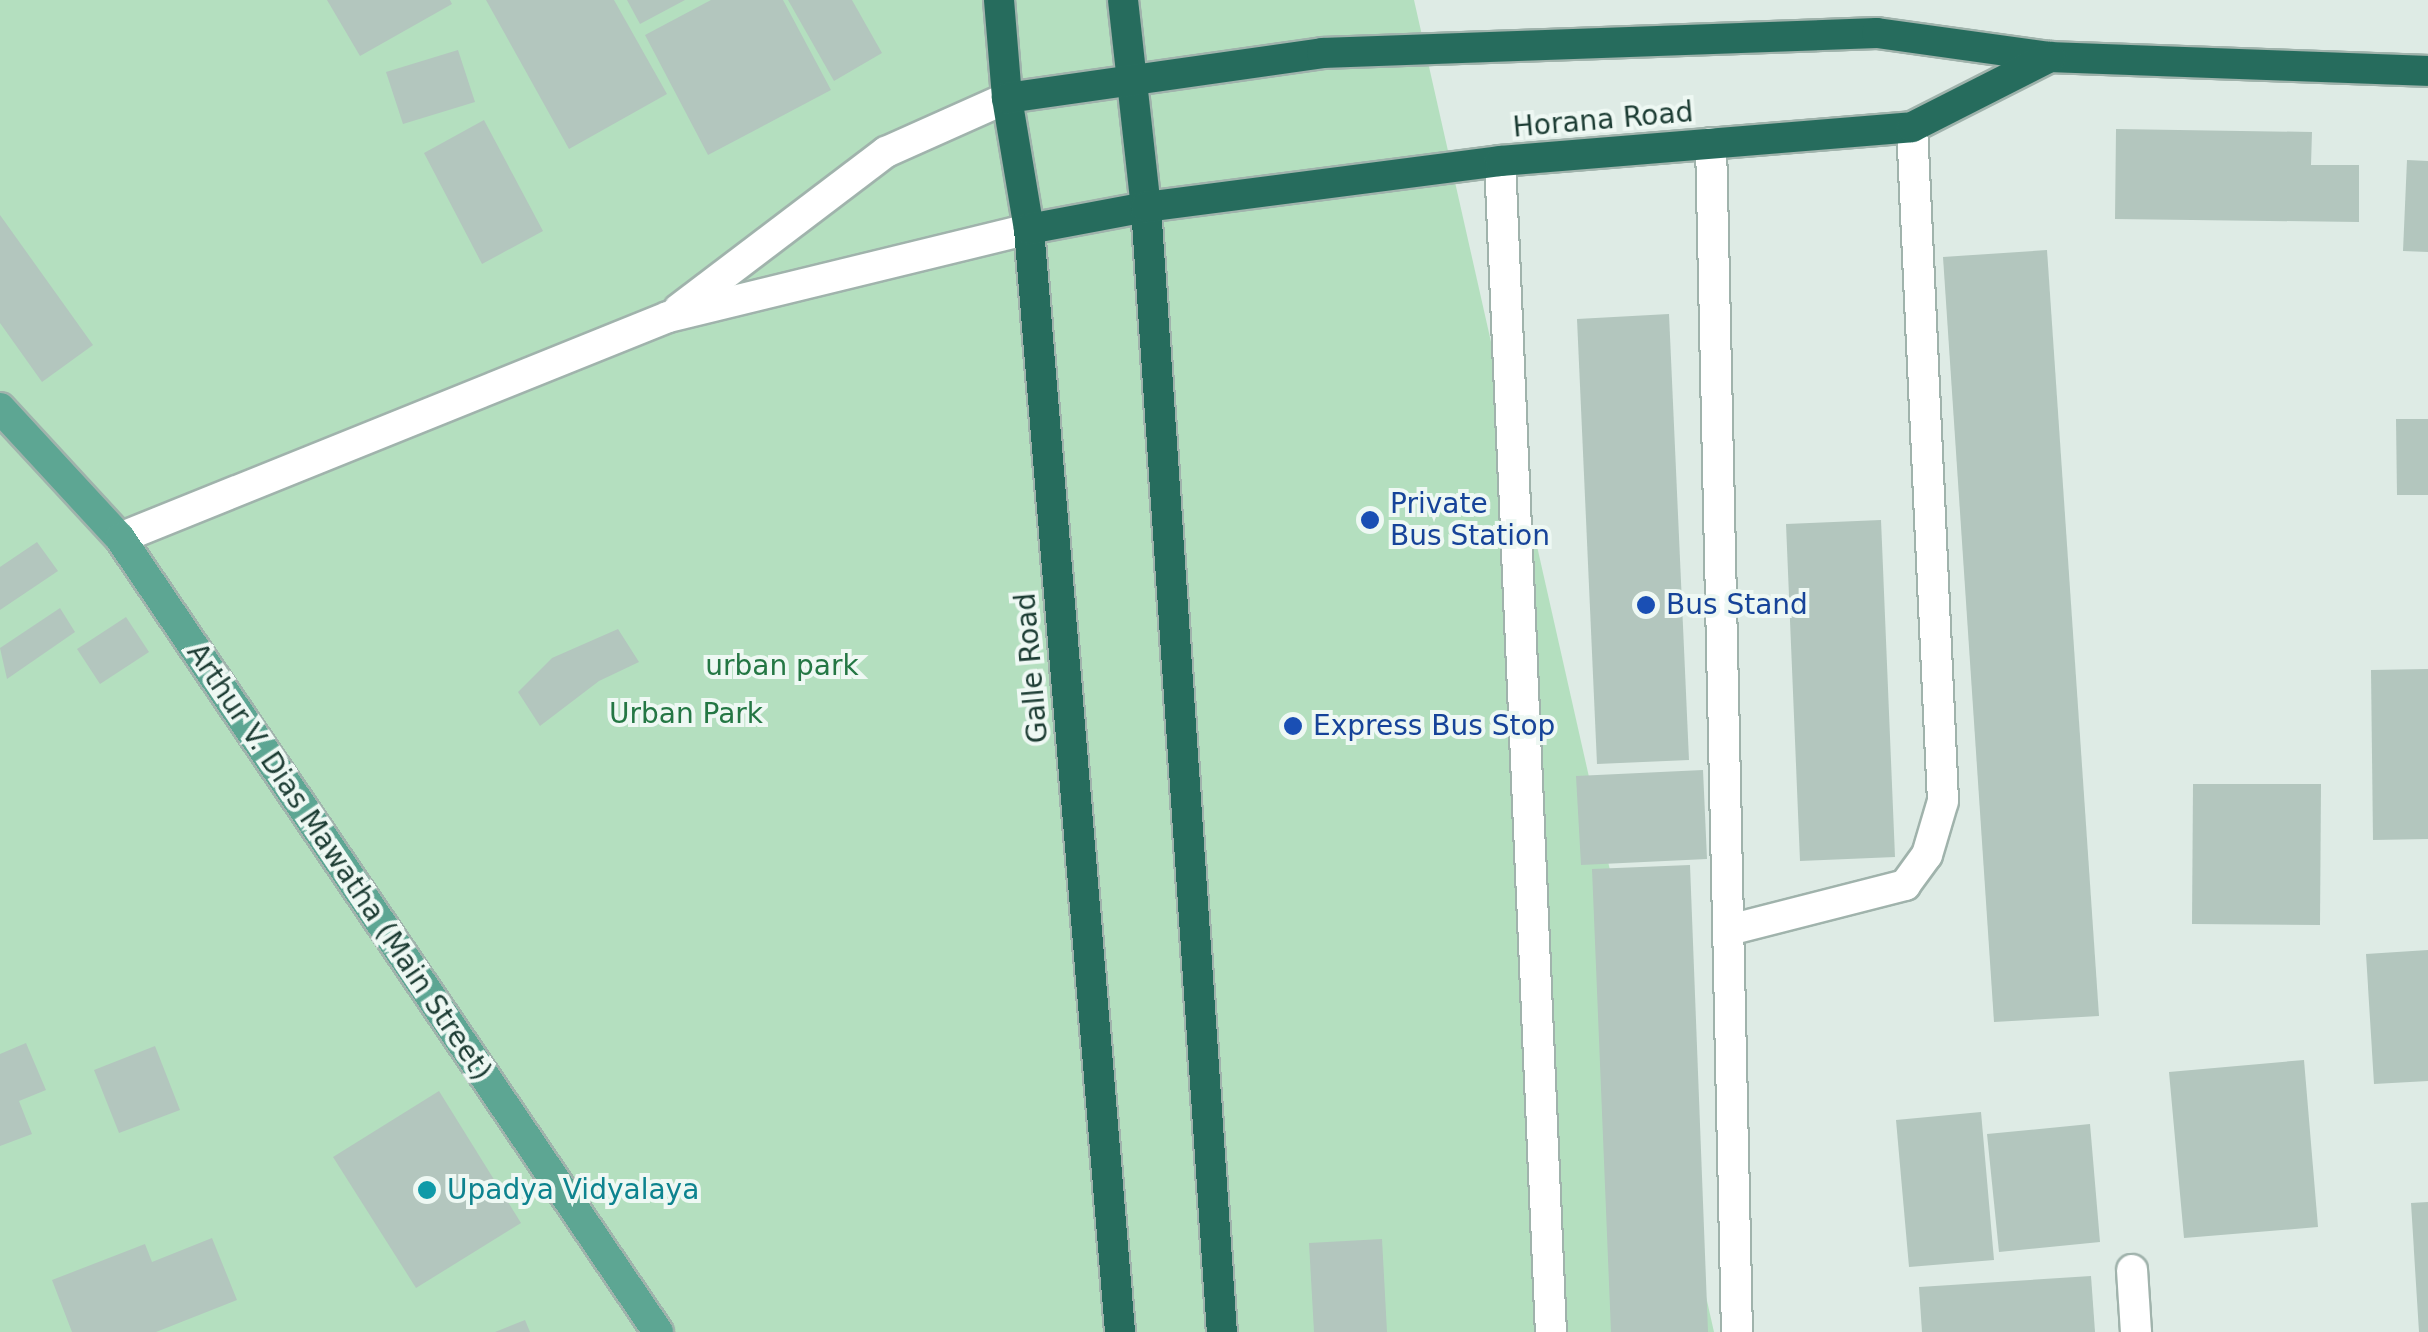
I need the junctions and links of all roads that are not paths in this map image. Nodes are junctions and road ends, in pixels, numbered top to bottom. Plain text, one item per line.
1 (999, 0) edge
2 (1123, 0) edge
3 (2050, 57) junction
4 (2428, 71) edge
5 (1130, 81) junction
6 (1007, 98) junction
7 (1912, 128) junction
8 (1712, 143) junction
9 (1500, 161) junction
10 (1146, 207) junction
11 (1029, 229) junction
12 (668, 317) junction
13 (0, 408) edge
14 (120, 538) junction
15 (1729, 930) junction
16 (2132, 1270) dead end
17 (658, 1332) edge
18 (1120, 1332) edge
19 (1222, 1332) edge
20 (1551, 1332) edge
21 (1737, 1332) edge
22 (2136, 1332) edge

1 - 6 highway, Galle Road
2 - 5 highway
3 - 4 highway, Horana Road
3 - 5 highway, Horana Road
3 - 7 highway, Horana Road
5 - 6 highway, Horana Road
5 - 10 highway
6 - 11 highway, Galle Road
6 - 12 main road
7 - 8 highway, Horana Road
7 - 15 main road
8 - 9 highway, Horana Road
8 - 15 main road
9 - 10 highway, Horana Road
9 - 20 main road
10 - 11 highway, Horana Road
10 - 19 highway
11 - 12 main road
11 - 18 highway, Galle Road
12 - 14 main road
13 - 14 main road, Arthur V. Dias Mawatha (Main Street)
14 - 17 main road, Arthur V. Dias Mawatha (Main Street)
15 - 21 main road
16 - 22 main road

